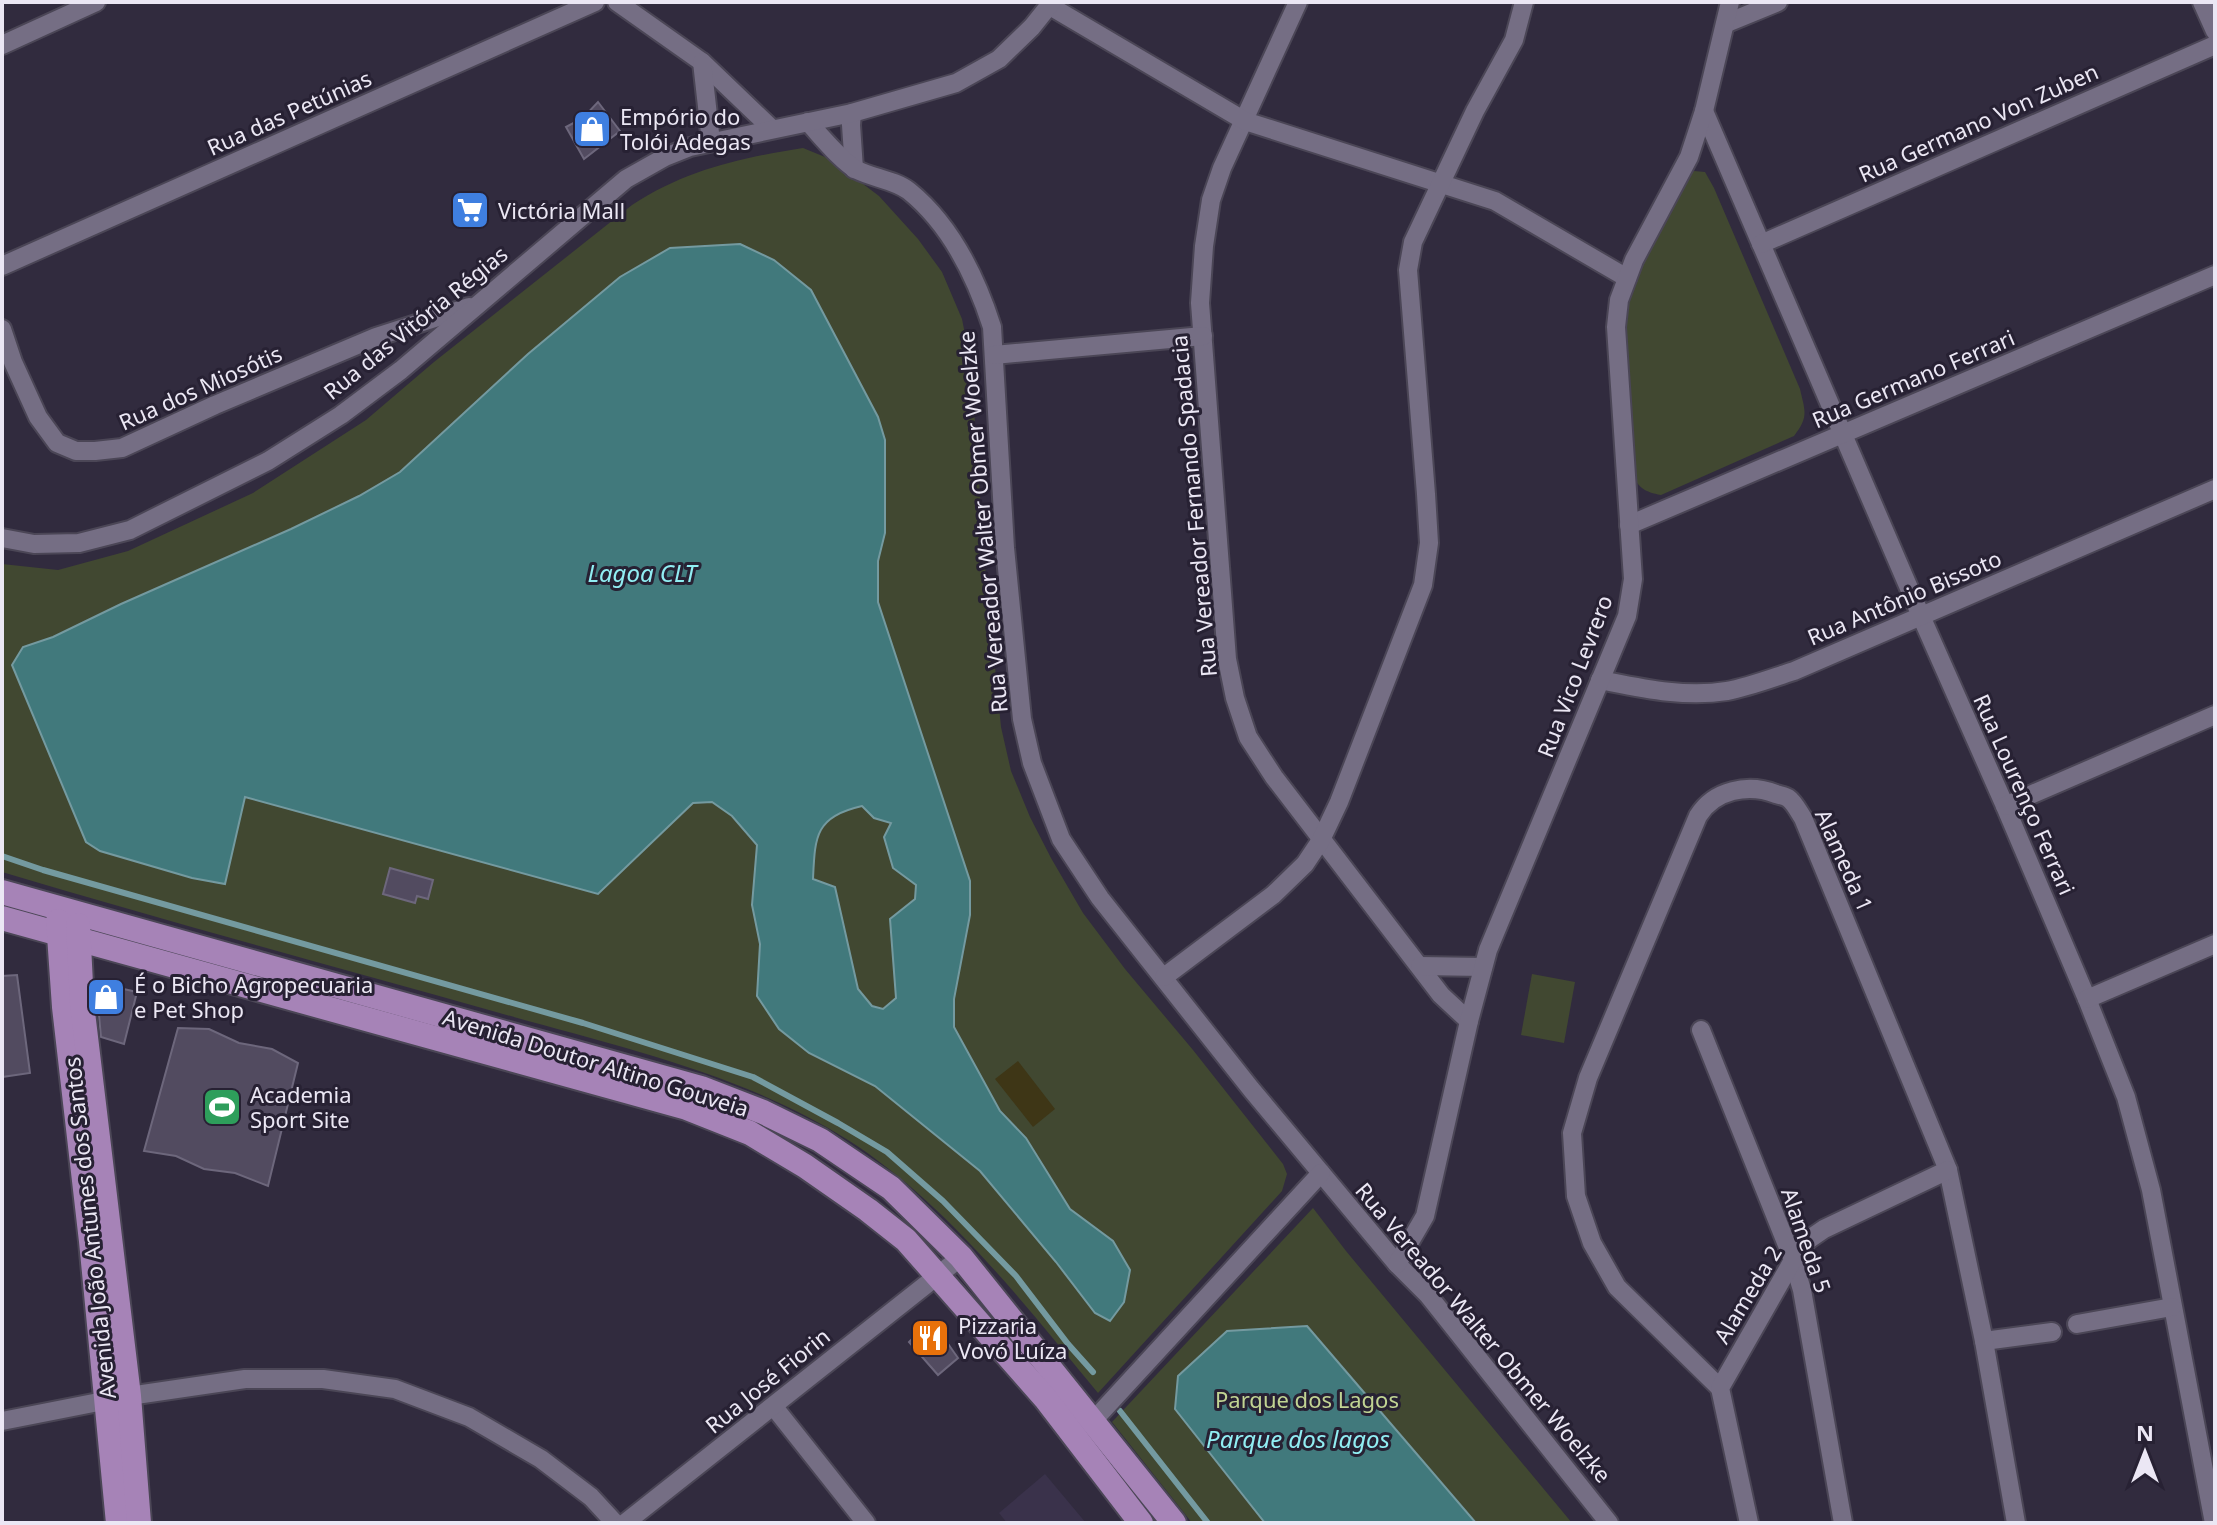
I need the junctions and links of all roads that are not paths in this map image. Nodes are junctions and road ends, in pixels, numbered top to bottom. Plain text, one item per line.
1 (96, 2) edge
2 (595, 2) edge
3 (617, 2) edge
4 (1298, 2) edge
5 (1524, 2) edge
6 (1730, 2) edge
7 (1778, 2) edge
8 (2202, 2) edge
9 (1051, 4) edge
10 (1727, 23) junction
11 (2215, 31) edge
12 (2, 45) edge
13 (2215, 45) edge
14 (702, 62) junction
15 (1704, 111) junction
16 (852, 113) junction
17 (1245, 121) junction
18 (808, 122) junction
19 (772, 129) junction
20 (711, 142) junction
21 (854, 169) junction
22 (1440, 183) junction
23 (1761, 244) junction
24 (2, 266) edge
25 (2215, 275) edge
26 (1627, 278) junction
27 (480, 303) junction
28 (2, 329) edge
29 (1203, 336) junction
30 (994, 355) junction
31 (1844, 434) junction
32 (2215, 489) edge
33 (1629, 525) junction
34 (2, 538) edge
35 (1921, 616) junction
36 (1600, 680) junction
37 (2215, 715) edge
38 (2005, 806) junction
39 (1321, 840) junction
40 (2, 892) edge
41 (68, 910) junction
42 (2, 918) edge
43 (68, 937) junction
44 (2215, 944) edge
45 (1420, 966) junction
46 (1483, 967) junction
47 (1164, 977) junction
48 (333, 997) junction
49 (2087, 999) junction
50 (1469, 1021) junction
51 (1701, 1030) dead end
52 (1948, 1170) junction
53 (1321, 1173) junction
54 (961, 1257) junction
55 (1793, 1260) junction
56 (1397, 1264) junction
57 (938, 1274) junction
58 (2172, 1307) junction
59 (2077, 1324) dead end
60 (2052, 1332) dead end
61 (1984, 1341) junction
62 (1720, 1388) junction
63 (118, 1398) junction
64 (1045, 1398) junction
65 (774, 1407) junction
66 (2, 1421) edge
67 (1093, 1421) junction
68 (118, 1523) edge
69 (139, 1523) edge
70 (615, 1523) edge
71 (625, 1523) edge
72 (866, 1523) edge
73 (1141, 1523) edge
74 (1174, 1523) edge
75 (1609, 1523) edge
76 (1749, 1523) edge
77 (1843, 1523) edge
78 (2016, 1523) edge
79 (2214, 1523) edge

1 - 12 street
2 - 24 street, Rua das Petúnias
3 - 14 street
4 - 17 street, Rua Vereador Fernando Spadacia
5 - 22 street
6 - 10 street, Rua Vico Levrero
7 - 10 street
8 - 11 street
9 - 16 street, Rua das Vitória Régias
9 - 17 street
10 - 15 street, Rua Vico Levrero
13 - 23 street, Rua Germano Von Zuben
14 - 19 street
14 - 20 street
15 - 23 street, Rua Lourenço Ferrari
15 - 26 street, Rua Vico Levrero
16 - 18 street, Rua das Vitória Régias
16 - 21 street
17 - 22 street
17 - 29 street, Rua Vereador Fernando Spadacia
18 - 19 street, Rua das Vitória Régias
18 - 21 street, Rua Vereador Walter Obmer Woelzke
19 - 20 street, Rua das Vitória Régias
20 - 27 street, Rua das Vitória Régias
21 - 30 street, Rua Vereador Walter Obmer Woelzke
22 - 26 street
22 - 39 street
23 - 31 street, Rua Lourenço Ferrari
25 - 31 street, Rua Germano Ferrari
26 - 33 street, Rua Vico Levrero
27 - 28 street, Rua dos Miosótis
27 - 34 street, Rua das Vitória Régias
29 - 30 street
29 - 39 street, Rua Vereador Fernando Spadacia
30 - 47 street, Rua Vereador Walter Obmer Woelzke
31 - 33 street, Rua Germano Ferrari
31 - 35 street, Rua Lourenço Ferrari
32 - 35 street, Rua Antônio Bissoto
33 - 36 street, Rua Vico Levrero
35 - 36 street, Rua Antônio Bissoto
35 - 38 street, Rua Lourenço Ferrari
36 - 46 street, Rua Vico Levrero
37 - 38 street
38 - 49 street, Rua Lourenço Ferrari
39 - 45 street, Rua Vereador Fernando Spadacia
39 - 47 street
40 - 41 main road, Avenida Doutor Altino Gouveia
41 - 43 main road, Avenida João Antunes dos Santos
41 - 48 main road, Avenida Doutor Altino Gouveia
42 - 43 main road, Avenida Doutor Altino Gouveia
43 - 48 main road, Avenida Doutor Altino Gouveia
43 - 63 main road, Avenida João Antunes dos Santos
44 - 49 street
45 - 46 street
45 - 50 street, Rua Vereador Fernando Spadacia
46 - 50 street, Rua Vico Levrero
47 - 53 street, Rua Vereador Walter Obmer Woelzke
48 - 54 main road, Avenida Doutor Altino Gouveia
48 - 57 main road, Avenida Doutor Altino Gouveia
49 - 58 street, Rua Lourenço Ferrari
50 - 56 street, Rua Vico Levrero
51 - 55 street, Alameda 5
52 - 55 street, Alameda 2
52 - 61 street, Alameda 1
52 - 62 street, Alameda 1
53 - 56 street, Rua Vereador Walter Obmer Woelzke
53 - 67 street
54 - 57 street, Rua José Fiorin
54 - 67 main road, Avenida Doutor Altino Gouveia
55 - 62 street, Alameda 2
55 - 77 street, Alameda 5
56 - 75 street, Rua Vereador Walter Obmer Woelzke
57 - 64 main road, Avenida Doutor Altino Gouveia
57 - 65 street, Rua José Fiorin
58 - 59 street
58 - 79 street, Rua Lourenço Ferrari
60 - 61 street
61 - 78 street, Alameda 1
62 - 76 street
63 - 66 street
63 - 68 main road, Avenida João Antunes dos Santos
63 - 69 main road, Avenida João Antunes dos Santos
63 - 70 street
64 - 67 street
64 - 73 main road, Avenida Doutor Altino Gouveia
65 - 71 street, Rua José Fiorin
65 - 72 street
67 - 74 main road, Avenida Doutor Altino Gouveia

